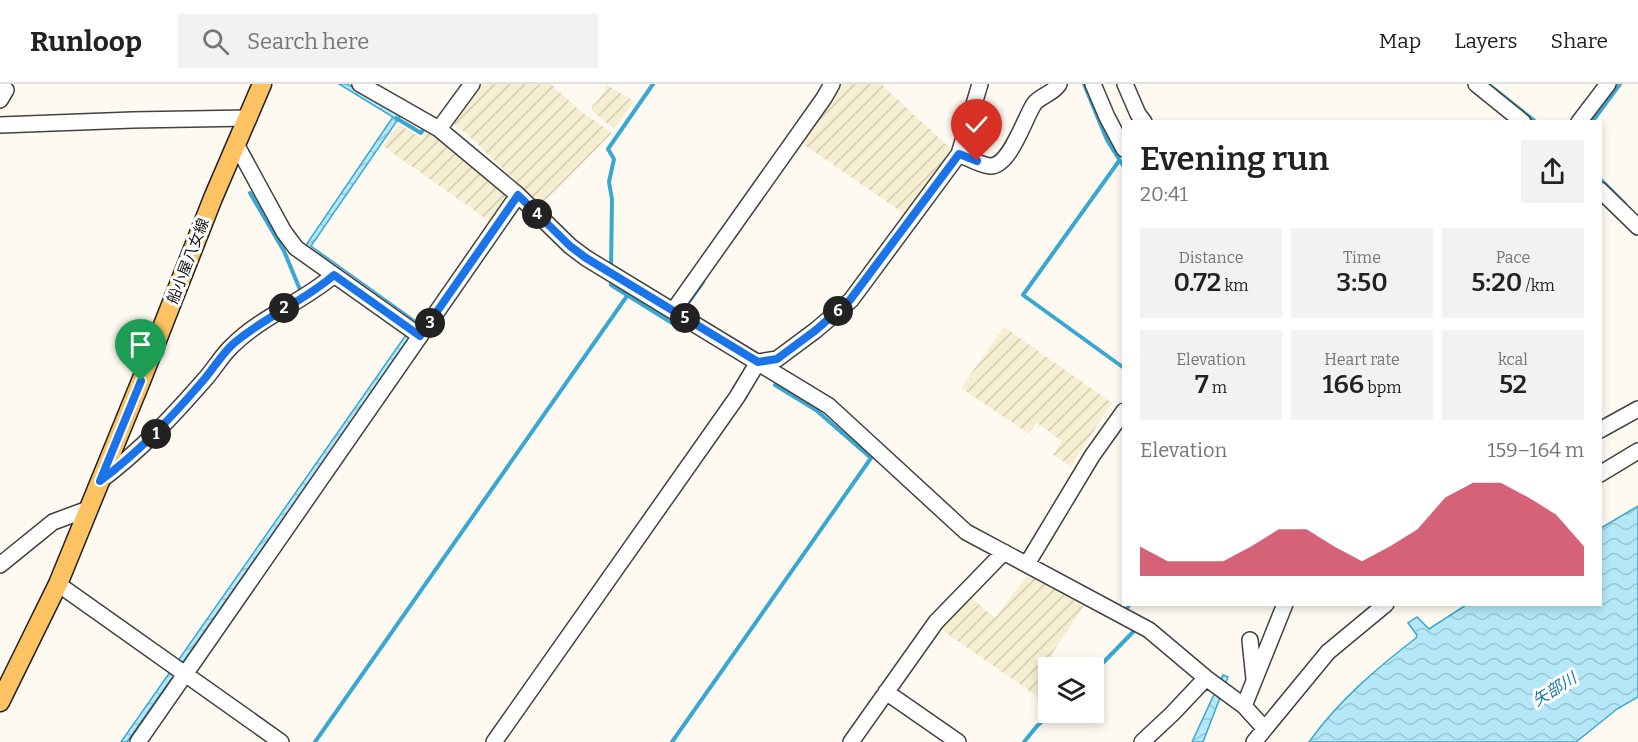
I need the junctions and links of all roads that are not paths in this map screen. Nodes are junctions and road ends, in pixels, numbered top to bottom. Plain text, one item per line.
1 (262, 84) edge
2 (360, 84) edge
3 (472, 84) edge
4 (832, 84) edge
5 (980, 84) edge
6 (1059, 84) edge
7 (1093, 84) edge
8 (1125, 84) edge
9 (1476, 84) edge
10 (1608, 84) edge
11 (0, 86) edge
12 (0, 100) edge
13 (249, 118) junction
14 (1142, 120) edge
15 (1521, 120) edge
16 (1581, 120) edge
17 (0, 126) edge
18 (439, 129) junction
19 (236, 144) junction
20 (1122, 145) edge
21 (959, 154) junction
22 (1602, 192) edge
23 (518, 195) junction
24 (1638, 227) edge
25 (334, 275) junction
26 (673, 311) junction
27 (415, 332) junction
28 (758, 362) junction
29 (1638, 409) edge
30 (1122, 414) edge
31 (1602, 429) edge
32 (1638, 451) edge
33 (1602, 473) edge
34 (100, 481) junction
35 (88, 508) junction
36 (1004, 552) junction
37 (1027, 564) junction
38 (0, 565) edge
39 (58, 584) junction
40 (1274, 606) edge
41 (1284, 606) edge
42 (1384, 606) edge
43 (1277, 624) junction
44 (1250, 640) dead end
45 (179, 670) junction
46 (1206, 678) junction
47 (1254, 682) junction
48 (886, 692) junction
49 (0, 702) edge
50 (1244, 706) junction
51 (1264, 728) junction
52 (138, 742) edge
53 (280, 742) edge
54 (494, 742) edge
55 (851, 742) edge
56 (958, 742) edge
57 (1142, 742) edge
58 (1254, 742) edge

1 - 13 main road, 船小屋八女線
2 - 18 street
3 - 18 street
4 - 26 street
5 - 21 street
6 - 21 street
7 - 20 street
8 - 14 street
9 - 15 street
10 - 16 street
11 - 12 street
13 - 17 street
13 - 19 main road, 船小屋八女線
18 - 23 street
19 - 25 street
19 - 34 main road, 船小屋八女線
21 - 28 street
22 - 24 street
23 - 26 street
23 - 27 street
25 - 27 street
25 - 34 street
26 - 28 street
27 - 45 street
28 - 36 street
28 - 54 street
29 - 31 street
30 - 37 street
32 - 33 street
34 - 35 main road, 船小屋八女線
35 - 38 street
35 - 39 main road, 船小屋八女線
36 - 37 street
36 - 48 street
37 - 46 street
39 - 45 street
39 - 49 main road, 船小屋八女線
40 - 43 street
41 - 43 street
42 - 51 street
43 - 47 street
44 - 47 street
45 - 52 street
45 - 53 street
46 - 50 street
46 - 57 street
47 - 50 street
48 - 55 street
48 - 56 street
50 - 51 street
51 - 58 street

